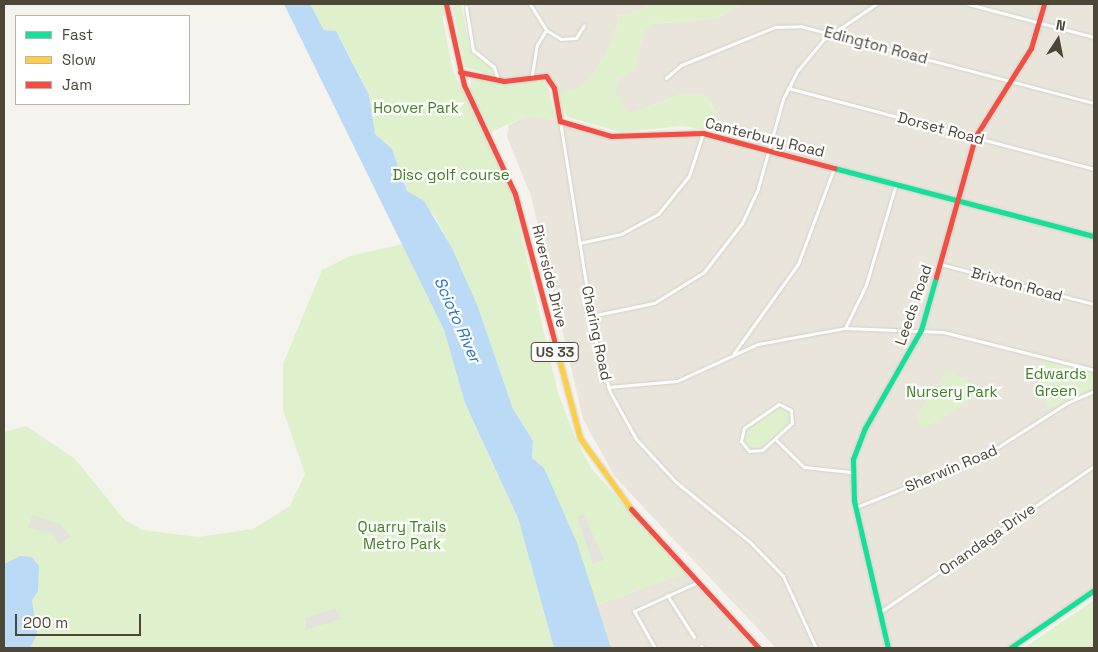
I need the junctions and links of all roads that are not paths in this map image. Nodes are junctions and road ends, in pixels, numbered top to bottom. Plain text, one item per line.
1 (446, 4) edge
2 (530, 4) edge
3 (876, 4) edge
4 (968, 4) edge
5 (1044, 4) edge
6 (981, 5) edge
7 (466, 7) dead end
8 (1039, 22) junction
9 (584, 25) dead end
10 (546, 30) junction
11 (831, 33) junction
12 (1094, 37) edge
13 (460, 72) junction
14 (532, 75) junction
15 (666, 78) dead end
16 (498, 81) junction
17 (1013, 82) junction
18 (788, 88) junction
19 (1094, 103) edge
20 (560, 121) junction
21 (703, 134) junction
22 (976, 137) junction
23 (769, 150) junction
24 (834, 168) junction
25 (1094, 169) edge
26 (896, 184) junction
27 (958, 200) junction
28 (1094, 236) edge
29 (579, 243) junction
30 (940, 264) junction
31 (1094, 304) edge
32 (591, 316) junction
33 (845, 328) junction
34 (921, 330) junction
35 (733, 354) junction
36 (1094, 370) edge
37 (608, 387) junction
38 (1094, 391) edge
39 (776, 440) junction
40 (1094, 466) edge
41 (851, 472) junction
42 (855, 507) junction
43 (698, 582) junction
44 (1094, 590) edge
45 (667, 595) junction
46 (880, 612) junction
47 (694, 637) dead end
48 (654, 648) edge
49 (759, 648) edge
50 (816, 648) edge
51 (888, 648) edge
52 (1010, 648) edge

1 - 13 street, Riverside Drive / US 33
2 - 10 street
3 - 11 street
4 - 6 street
5 - 8 street, Leeds Road
6 - 8 street
7 - 16 street
8 - 12 street
8 - 17 street, Leeds Road
9 - 10 street
10 - 14 street
11 - 15 street, Edington Road
11 - 17 street, Edington Road
11 - 18 street
13 - 16 street
13 - 43 street, Riverside Drive / US 33
14 - 16 street
14 - 20 street
17 - 19 street, Edington Road
17 - 22 street, Leeds Road
18 - 22 street, Dorset Road
18 - 23 street
20 - 21 street, Canterbury Road
20 - 29 street, Charing Road
21 - 23 street, Canterbury Road
21 - 29 street
22 - 25 street, Dorset Road
22 - 27 street, Leeds Road
23 - 24 street, Canterbury Road
23 - 32 street
24 - 26 street, Canterbury Road
24 - 35 street
26 - 27 street, Canterbury Road
26 - 33 street
27 - 28 street, Canterbury Road
27 - 30 street, Leeds Road
29 - 32 street, Charing Road
30 - 31 street, Brixton Road
30 - 34 street, Leeds Road
32 - 37 street, Charing Road
33 - 34 street
33 - 35 street
34 - 36 street
34 - 41 street, Leeds Road
35 - 37 street
37 - 50 street, Charing Road
38 - 42 street, Sherwin Road
39 - 39 street
39 - 41 street
40 - 46 street, Onandaga Drive
41 - 42 street, Leeds Road
42 - 46 street, Leeds Road
43 - 45 street
43 - 49 street, Riverside Drive / US 33
44 - 52 street
45 - 47 street
45 - 48 street
46 - 51 street, Leeds Road

